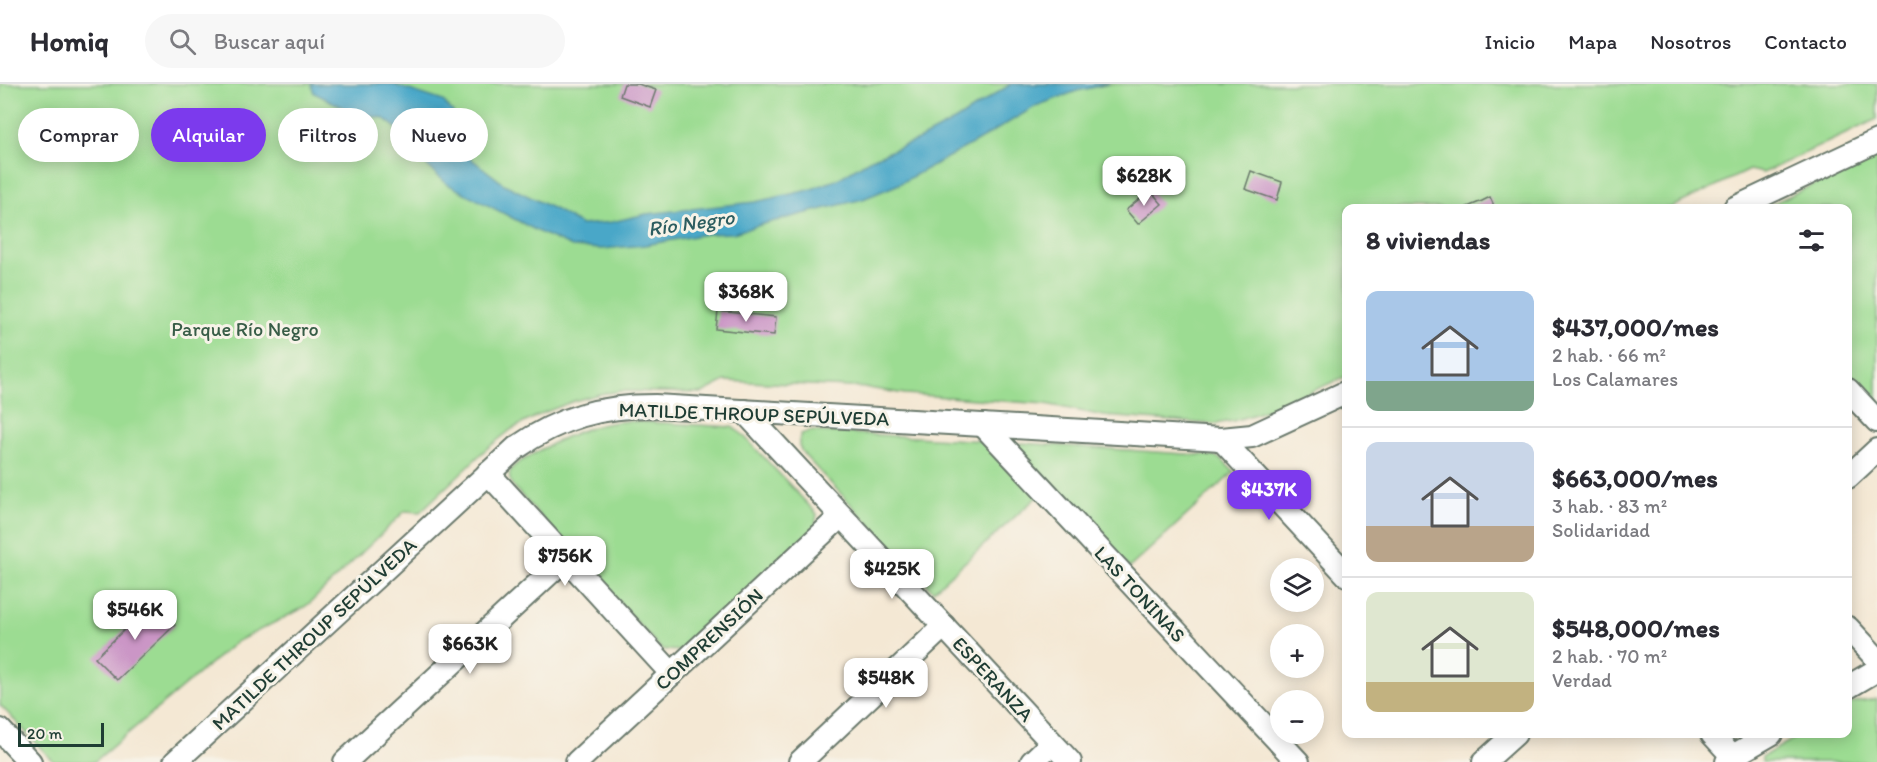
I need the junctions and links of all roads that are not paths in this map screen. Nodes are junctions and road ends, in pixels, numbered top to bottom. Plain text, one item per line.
1 (1877, 141) edge
2 (1743, 204) edge
3 (1342, 394) edge
4 (1852, 394) edge
5 (744, 411) junction
6 (1877, 421) edge
7 (983, 425) junction
8 (1221, 439) junction
9 (1877, 450) edge
10 (489, 473) junction
11 (1852, 473) edge
12 (842, 516) junction
13 (566, 558) junction
14 (1342, 570) edge
15 (944, 626) junction
16 (1852, 632) edge
17 (1877, 659) edge
18 (1877, 670) edge
19 (672, 674) junction
20 (1852, 685) edge
21 (0, 730) edge
22 (1502, 738) edge
23 (1715, 738) edge
24 (1765, 738) edge
25 (1052, 743) junction
26 (1732, 760) edge
27 (30, 762) edge
28 (175, 762) edge
29 (345, 762) edge
30 (577, 762) edge
31 (800, 762) edge
32 (1032, 762) edge
33 (1070, 762) edge
34 (1298, 762) edge
35 (1484, 762) edge

1 - 2 street
3 - 8 street, MATILDE THROUP SEPÚLVEDA
4 - 6 street
5 - 7 street, MATILDE THROUP SEPÚLVEDA
5 - 10 street, MATILDE THROUP SEPÚLVEDA
5 - 12 street, ESPERANZA
7 - 8 street, MATILDE THROUP SEPÚLVEDA
7 - 34 street, LAS TONINAS
8 - 14 street
9 - 11 street
10 - 13 street
10 - 28 street, MATILDE THROUP SEPÚLVEDA
12 - 15 street, ESPERANZA
12 - 19 street, COMPRENSIÓN
13 - 19 street
13 - 29 street
15 - 25 street, ESPERANZA
15 - 31 street
16 - 17 street
18 - 20 street
19 - 30 street, COMPRENSIÓN
21 - 27 street
22 - 35 street
23 - 26 street
24 - 26 street
25 - 32 street
25 - 33 street, ESPERANZA

